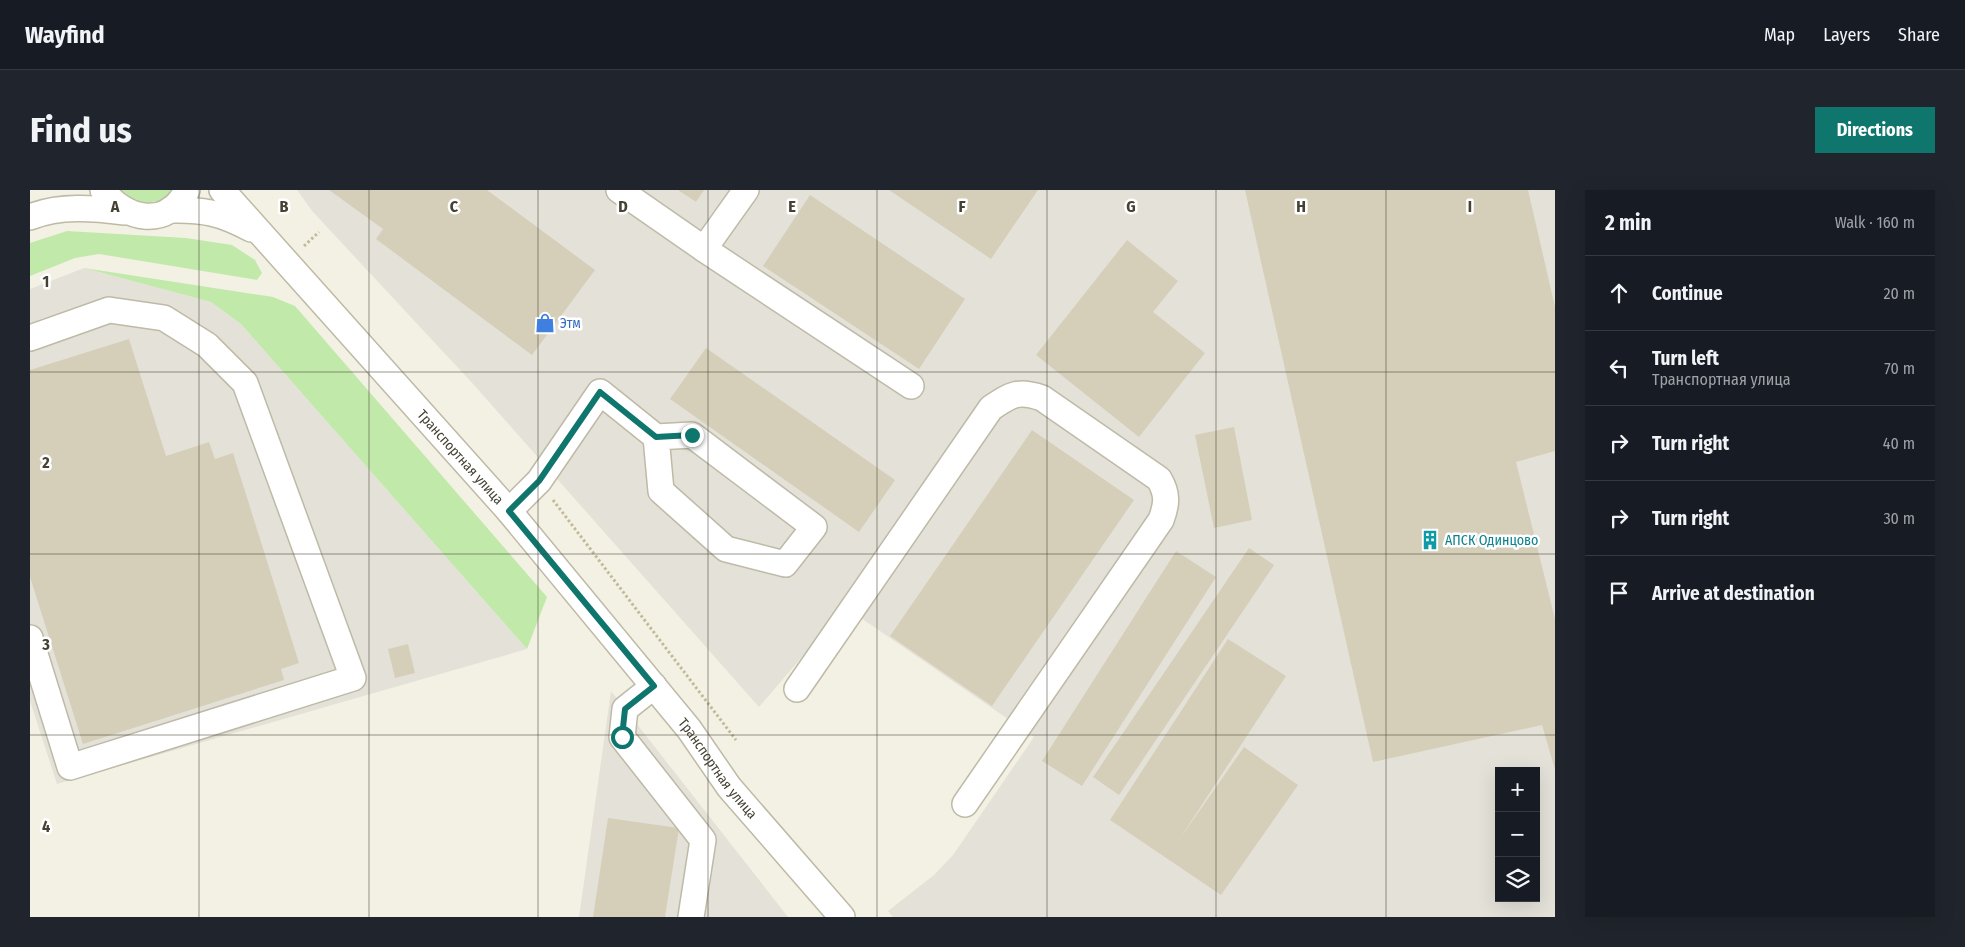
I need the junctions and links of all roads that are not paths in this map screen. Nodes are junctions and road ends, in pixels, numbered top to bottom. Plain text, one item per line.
1 (71, 190) edge
2 (103, 190) edge
3 (187, 190) edge
4 (222, 190) edge
5 (619, 190) edge
6 (746, 190) edge
7 (170, 210) junction
8 (125, 212) junction
9 (36, 214) edge
10 (260, 234) junction
11 (704, 249) junction
12 (30, 338) edge
13 (911, 386) dead end
14 (656, 437) junction
15 (509, 511) junction
16 (30, 638) edge
17 (654, 686) junction
18 (797, 689) dead end
19 (965, 804) dead end
20 (691, 917) edge
21 (842, 917) edge

1 - 9 street
2 - 8 street
3 - 7 street
4 - 10 street, Транспортная улица
5 - 11 street
6 - 11 street
7 - 8 street
7 - 10 street
8 - 9 street
10 - 15 street, Транспортная улица
11 - 13 street
12 - 16 street
14 - 14 street
14 - 15 street
15 - 17 street, Транспортная улица
17 - 20 street
17 - 21 street, Транспортная улица
18 - 19 street

